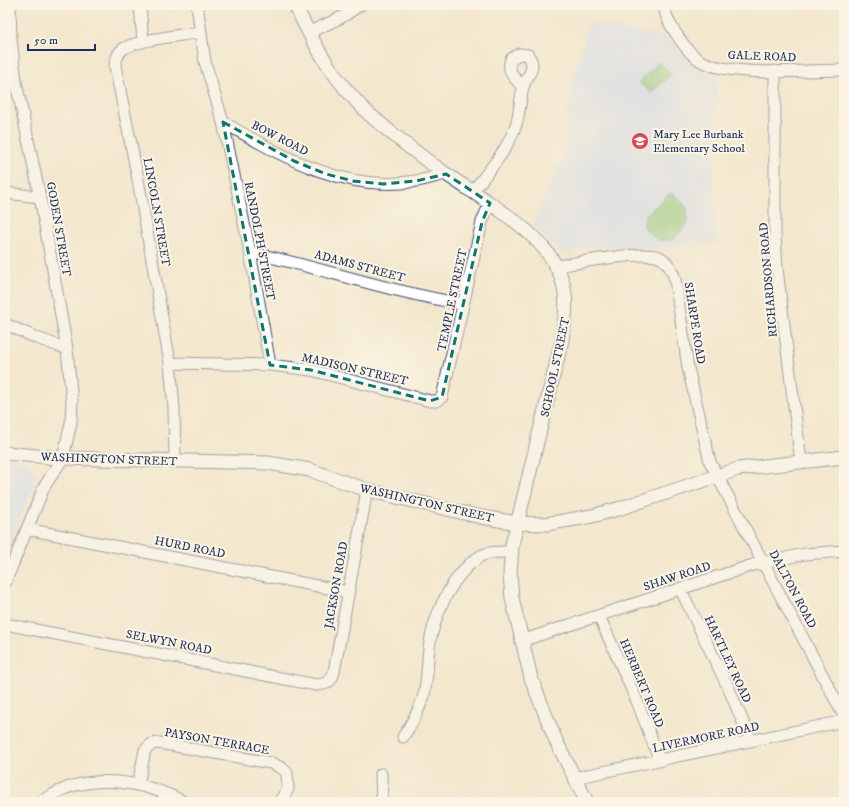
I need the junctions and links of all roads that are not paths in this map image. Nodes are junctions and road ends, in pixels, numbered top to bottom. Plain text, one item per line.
1 (10, 5) edge
2 (140, 5) edge
3 (197, 5) edge
4 (295, 5) edge
5 (360, 5) edge
6 (664, 5) edge
7 (200, 32) junction
8 (308, 33) junction
9 (143, 42) junction
10 (844, 70) edge
11 (775, 71) junction
12 (11, 81) edge
13 (523, 87) dead end
14 (223, 122) junction
15 (446, 174) junction
16 (473, 191) junction
17 (5, 193) edge
18 (40, 197) junction
19 (490, 203) junction
20 (250, 252) junction
21 (557, 266) junction
22 (463, 304) junction
23 (5, 324) edge
24 (67, 349) junction
25 (170, 363) junction
26 (270, 365) junction
27 (438, 400) joint
28 (5, 453) edge
29 (844, 457) edge
30 (63, 458) junction
31 (175, 461) junction
32 (801, 462) junction
33 (718, 474) junction
34 (367, 490) junction
35 (518, 523) junction
36 (27, 529) junction
37 (844, 551) edge
38 (512, 552) junction
39 (764, 563) junction
40 (5, 583) edge
41 (680, 588) junction
42 (348, 592) junction
43 (599, 616) junction
44 (5, 624) edge
45 (521, 641) junction
46 (328, 684) joint
47 (844, 716) edge
48 (844, 721) edge
49 (403, 737) dead end
50 (751, 741) junction
51 (660, 761) junction
52 (381, 774) dead end
53 (574, 778) junction
54 (138, 785) junction
55 (40, 802) edge
56 (184, 802) edge
57 (279, 802) edge
58 (382, 802) edge
59 (587, 802) edge

1 - 12 street, GODEN STREET
2 - 9 street
3 - 7 street
4 - 8 street, SCHOOL STREET
5 - 8 street
6 - 11 street, GALE ROAD
7 - 9 street, LINCOLN STREET
7 - 14 street
8 - 15 street, SCHOOL STREET
9 - 25 street, LINCOLN STREET
10 - 11 street, GALE ROAD
11 - 32 street, RICHARDSON ROAD
12 - 18 street, GODEN STREET
13 - 16 street
14 - 15 street, BOW ROAD
14 - 20 street, RANDOLPH STREET
15 - 16 street, SCHOOL STREET
16 - 19 street, SCHOOL STREET
17 - 18 street
18 - 24 street, GODEN STREET
19 - 21 street, SCHOOL STREET
19 - 22 street, TEMPLE STREET
20 - 22 street, ADAMS STREET
20 - 26 street, RANDOLPH STREET
21 - 33 street, SHARPE ROAD
21 - 35 street, SCHOOL STREET
22 - 27 street, TEMPLE STREET
23 - 24 street
24 - 30 street, GODEN STREET
25 - 26 street, MADISON STREET
25 - 31 street, LINCOLN STREET
26 - 27 street, MADISON STREET
28 - 30 street, WASHINGTON STREET
29 - 32 street, WASHINGTON STREET
30 - 31 street, WASHINGTON STREET
30 - 36 street
31 - 34 street, WASHINGTON STREET
32 - 33 street, WASHINGTON STREET
33 - 35 street, WASHINGTON STREET
33 - 39 street, DALTON ROAD
34 - 35 street, WASHINGTON STREET
34 - 42 street, JACKSON ROAD
35 - 38 street, SCHOOL STREET
36 - 40 street
36 - 42 street, HURD ROAD
37 - 39 street, SHAW ROAD
38 - 45 street, SCHOOL STREET
38 - 49 street
39 - 41 street, SHAW ROAD
39 - 47 street, DALTON ROAD
41 - 43 street, SHAW ROAD
41 - 50 street, HARTLEY ROAD
42 - 46 street, JACKSON ROAD
43 - 45 street, SHAW ROAD
43 - 51 street, HERBERT ROAD
44 - 46 street, SELWYN ROAD
45 - 53 street, SCHOOL STREET
48 - 50 street, LIVERMORE ROAD
50 - 51 street, LIVERMORE ROAD
51 - 53 street, LIVERMORE ROAD
52 - 58 street
53 - 59 street, SCHOOL STREET
54 - 55 street
54 - 56 street
54 - 57 street, PAYSON TERRACE

